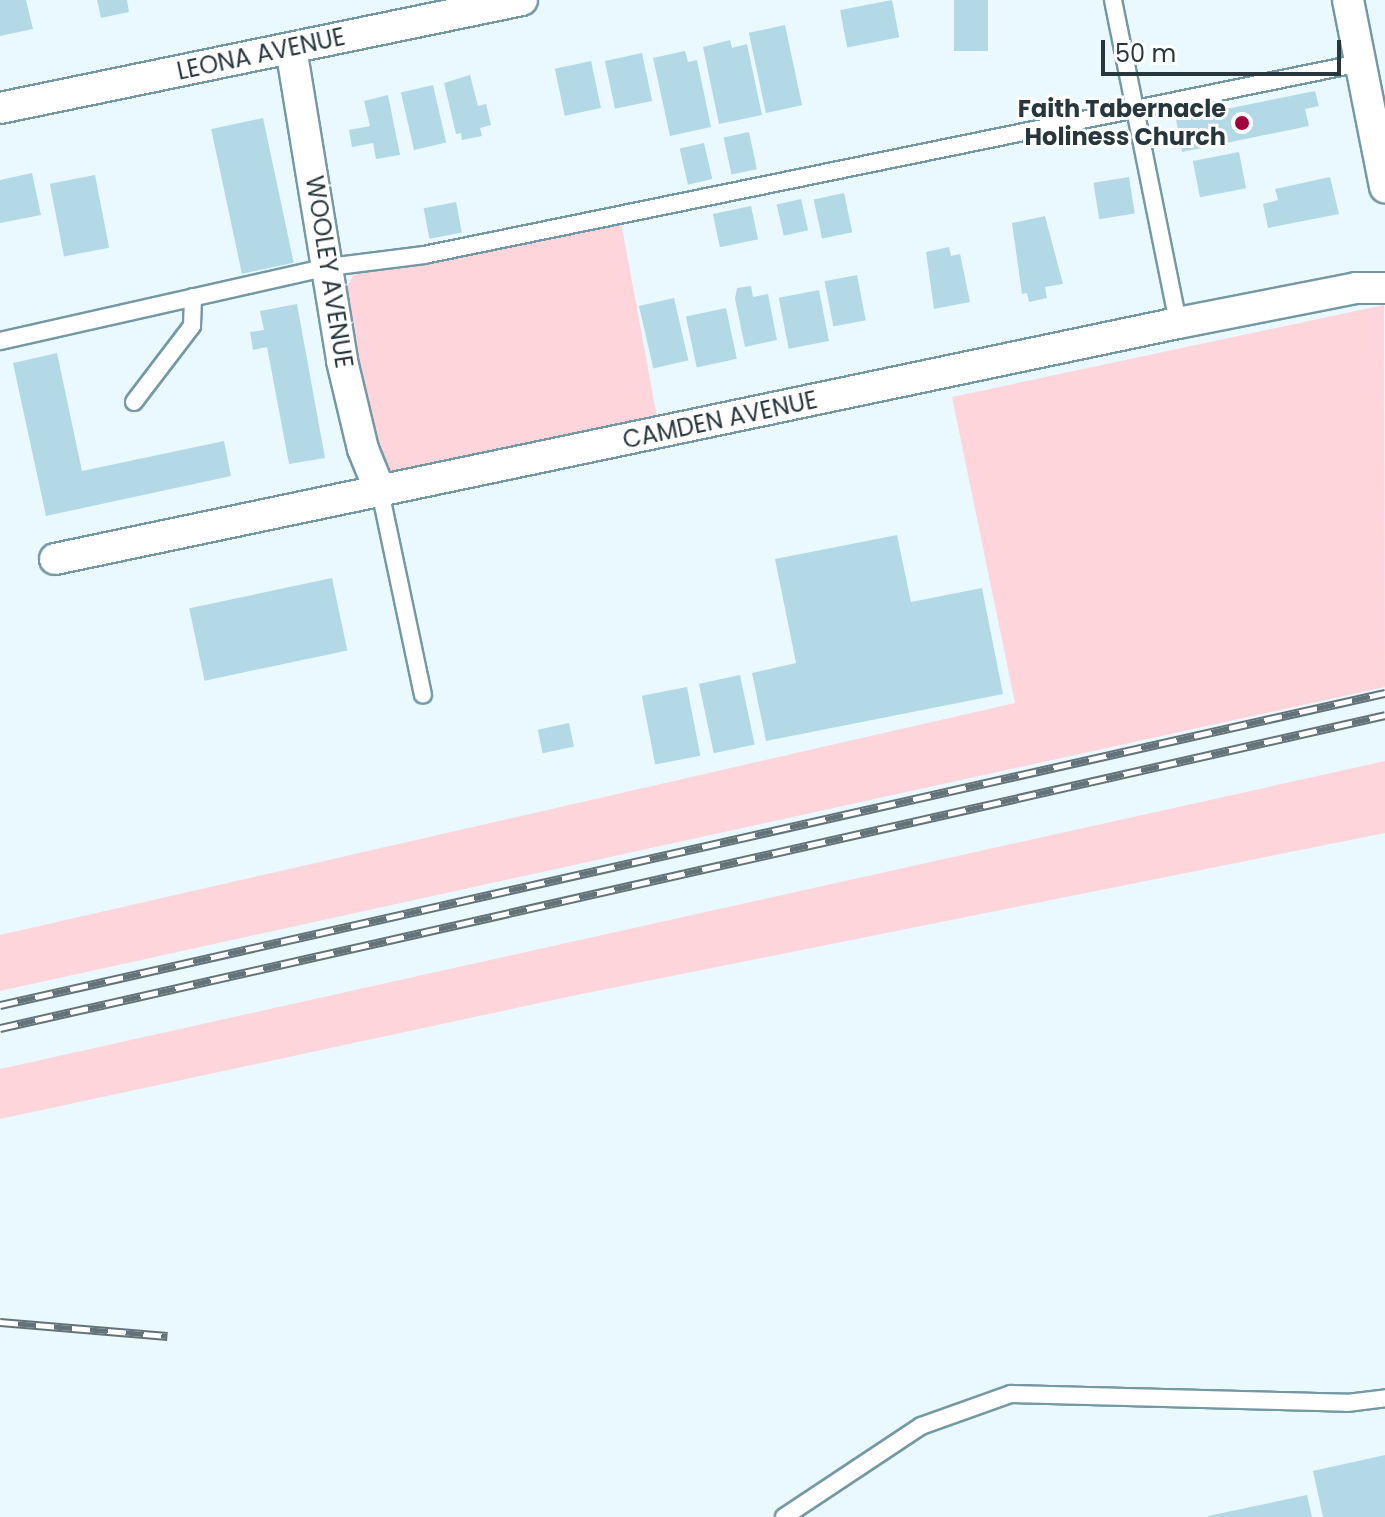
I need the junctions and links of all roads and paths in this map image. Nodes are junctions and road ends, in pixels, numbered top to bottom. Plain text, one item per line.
1 (522, 0) edge
2 (1113, 0) edge
3 (1348, 0) edge
4 (291, 48) junction
5 (1360, 63) junction
6 (1135, 107) junction
7 (0, 108) edge
8 (1385, 187) edge
9 (329, 267) junction
10 (1385, 288) edge
11 (193, 297) junction
12 (1178, 323) junction
13 (0, 341) edge
14 (134, 402) dead end
15 (380, 491) junction
16 (55, 559) dead end
17 (423, 695) dead end
18 (1385, 1398) edge
19 (784, 1517) edge

1 - 4 street, LEONA AVENUE
2 - 6 lane
3 - 5 street
4 - 7 street, LEONA AVENUE
4 - 9 street, WOOLEY AVENUE
5 - 6 lane
5 - 8 street
6 - 9 lane
6 - 12 lane
9 - 11 lane
9 - 15 street, WOOLEY AVENUE
10 - 12 street, CAMDEN AVENUE
11 - 13 lane
11 - 14 lane
12 - 15 street, CAMDEN AVENUE
15 - 16 street, CAMDEN AVENUE
15 - 17 lane
18 - 19 lane

